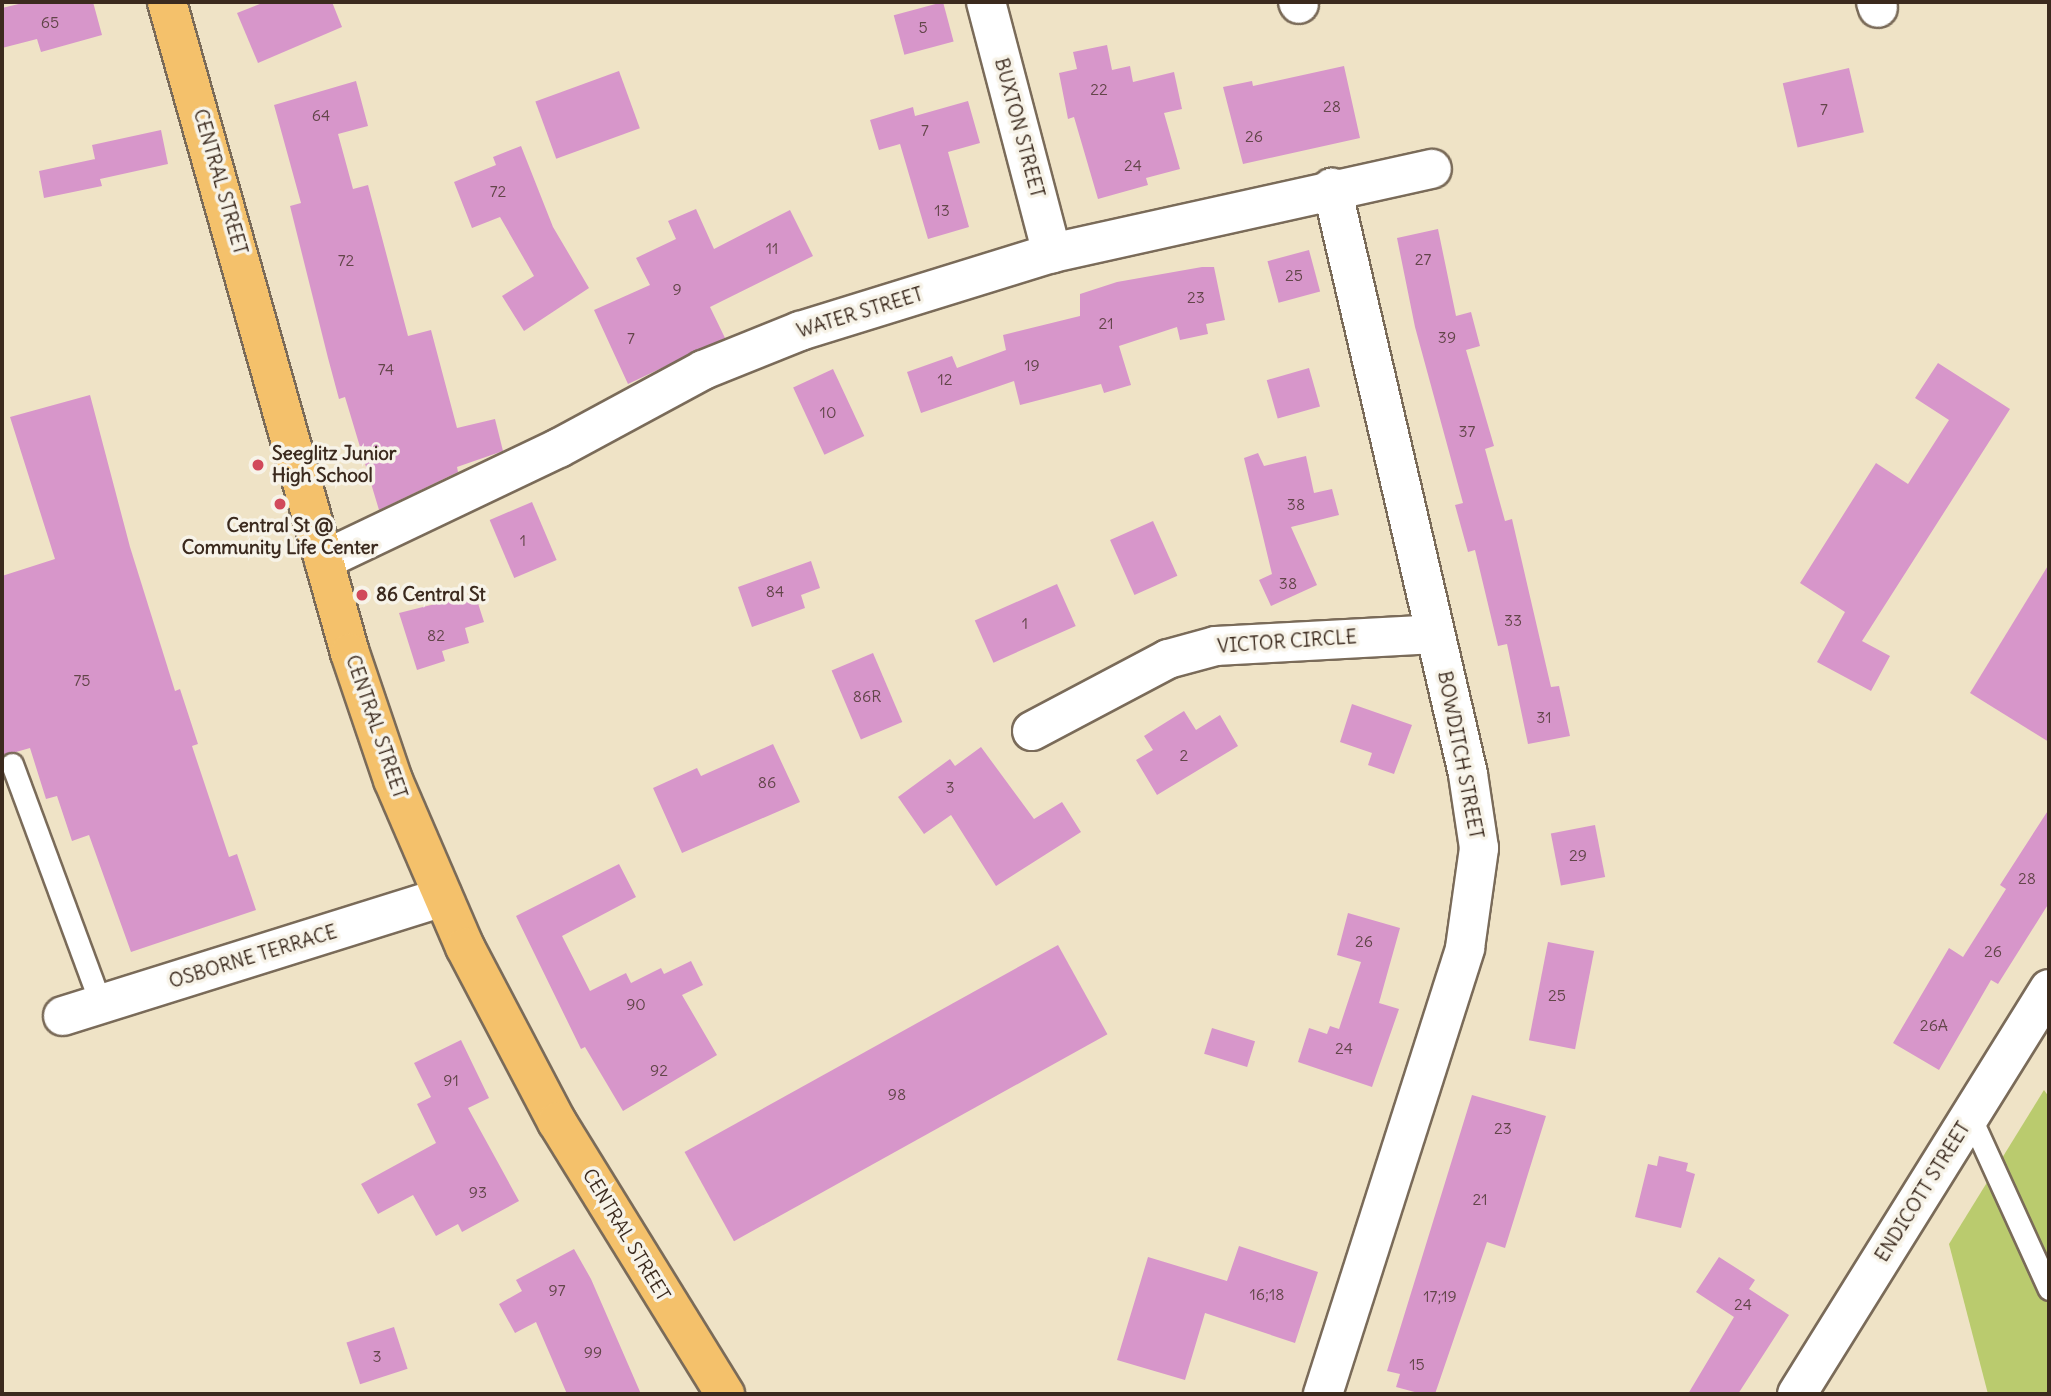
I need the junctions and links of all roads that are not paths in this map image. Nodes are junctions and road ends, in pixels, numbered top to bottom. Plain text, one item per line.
1 (167, 2) edge
2 (986, 2) edge
3 (1432, 169) dead end
4 (1332, 188) junction
5 (1052, 253) junction
6 (324, 560) junction
7 (1435, 634) junction
8 (1032, 731) dead end
9 (12, 764) dead end
10 (443, 897) junction
11 (2049, 989) edge
12 (101, 1005) junction
13 (63, 1016) dead end
14 (1970, 1116) junction
15 (2049, 1289) edge
16 (725, 1394) edge
17 (1323, 1394) edge
18 (1797, 1394) edge

1 - 6 main road, CENTRAL STREET
2 - 5 street, BUXTON STREET
3 - 4 street, WATER STREET
4 - 5 street, WATER STREET
4 - 7 street, BOWDITCH STREET
5 - 6 street, WATER STREET
6 - 10 main road, CENTRAL STREET
7 - 8 street, VICTOR CIRCLE
7 - 17 street, BOWDITCH STREET
9 - 12 lane
10 - 12 street, OSBORNE TERRACE
10 - 16 main road, CENTRAL STREET
11 - 14 street, ENDICOTT STREET
12 - 13 street, OSBORNE TERRACE
14 - 15 lane
14 - 18 street, ENDICOTT STREET

